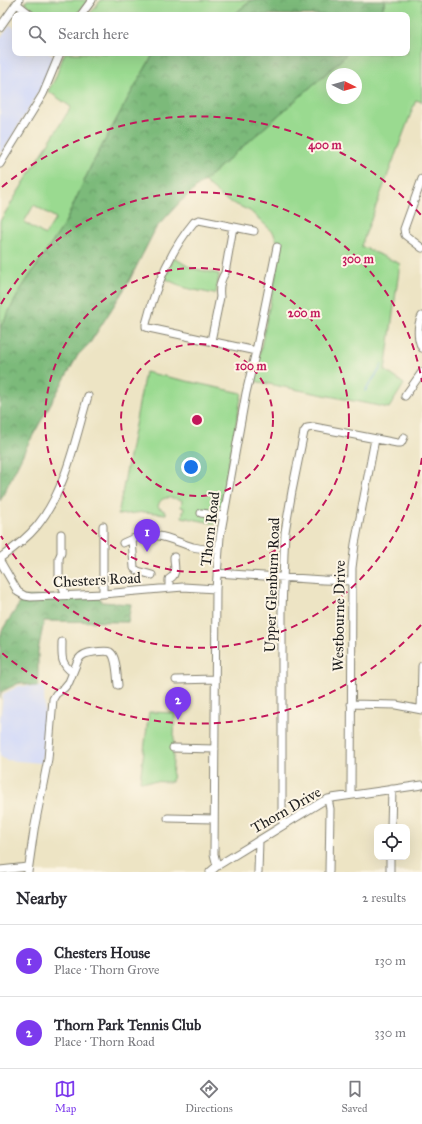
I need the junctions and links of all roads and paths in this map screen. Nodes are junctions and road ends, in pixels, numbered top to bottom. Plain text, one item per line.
1 (92, 0) edge
2 (18, 2) edge
3 (29, 12) edge
4 (84, 12) edge
5 (0, 27) edge
6 (59, 56) edge
7 (0, 164) edge
8 (422, 179) edge
9 (234, 227) junction
10 (254, 231) dead end
11 (277, 247) dead end
12 (422, 248) edge
13 (265, 263) dead end
14 (274, 264) junction
15 (422, 316) edge
16 (211, 341) junction
17 (422, 348) edge
18 (256, 351) junction
19 (422, 372) edge
20 (88, 396) dead end
21 (405, 396) dead end
22 (404, 437) dead end
23 (375, 439) junction
24 (202, 513) dead end
25 (223, 516) junction
26 (103, 526) dead end
27 (61, 534) dead end
28 (132, 539) junction
29 (123, 543) dead end
30 (219, 550) junction
31 (174, 557) dead end
32 (0, 559) edge
33 (217, 573) junction
34 (152, 575) dead end
35 (283, 577) junction
36 (352, 581) junction
37 (169, 588) junction
38 (216, 589) junction
39 (103, 594) junction
40 (66, 595) junction
41 (62, 642) dead end
42 (422, 666) edge
43 (72, 672) junction
44 (215, 679) junction
45 (176, 680) dead end
46 (118, 685) dead end
47 (351, 704) junction
48 (422, 710) edge
49 (173, 748) dead end
50 (215, 749) junction
51 (422, 785) edge
52 (392, 789) junction
53 (351, 795) junction
54 (328, 799) junction
55 (168, 818) dead end
56 (214, 819) junction
57 (284, 824) junction
58 (391, 824) edge
59 (259, 840) junction
60 (390, 860) edge
61 (217, 866) junction
62 (28, 869) edge
63 (0, 870) edge
64 (210, 872) edge
65 (258, 872) edge
66 (329, 872) edge
67 (390, 872) edge

1 - 4 street
2 - 3 street
2 - 5 street
6 - 7 street
8 - 12 street
9 - 10 street
9 - 16 street
9 - 16 street
11 - 14 street, Thorn Road
13 - 14 street
14 - 18 street, Thorn Road
15 - 17 street
16 - 18 street
18 - 25 street, Thorn Road
19 - 21 street
20 - 32 street
22 - 23 street, Upper Glenburn Road
23 - 35 street, Upper Glenburn Road
23 - 36 street, Westbourne Drive
24 - 25 street
25 - 30 street, Thorn Road
26 - 39 street
27 - 40 street
28 - 29 street
28 - 30 street
28 - 34 street
30 - 33 street, Thorn Road
31 - 37 street
32 - 40 street, Chesters Road
33 - 35 street
33 - 38 street, Thorn Road
35 - 36 street
35 - 57 street, Upper Glenburn Road
36 - 47 street, Westbourne Drive
37 - 38 street, Chesters Road
37 - 39 street, Chesters Road
38 - 44 street, Thorn Road
39 - 40 street, Chesters Road
41 - 43 street
42 - 48 street
43 - 46 street
43 - 62 street
44 - 45 street
44 - 50 street, Thorn Road
47 - 48 street
47 - 53 street, Westbourne Drive
49 - 50 street
50 - 56 street, Thorn Road
51 - 52 street, Thorn Drive
52 - 53 street, Thorn Drive
52 - 58 street
53 - 54 street, Thorn Drive
54 - 57 street, Thorn Drive
54 - 66 street
55 - 56 street
56 - 61 street, Thorn Road
57 - 59 street, Thorn Drive
59 - 61 street, Thorn Drive
59 - 65 street
60 - 67 street
61 - 64 street
62 - 63 street

